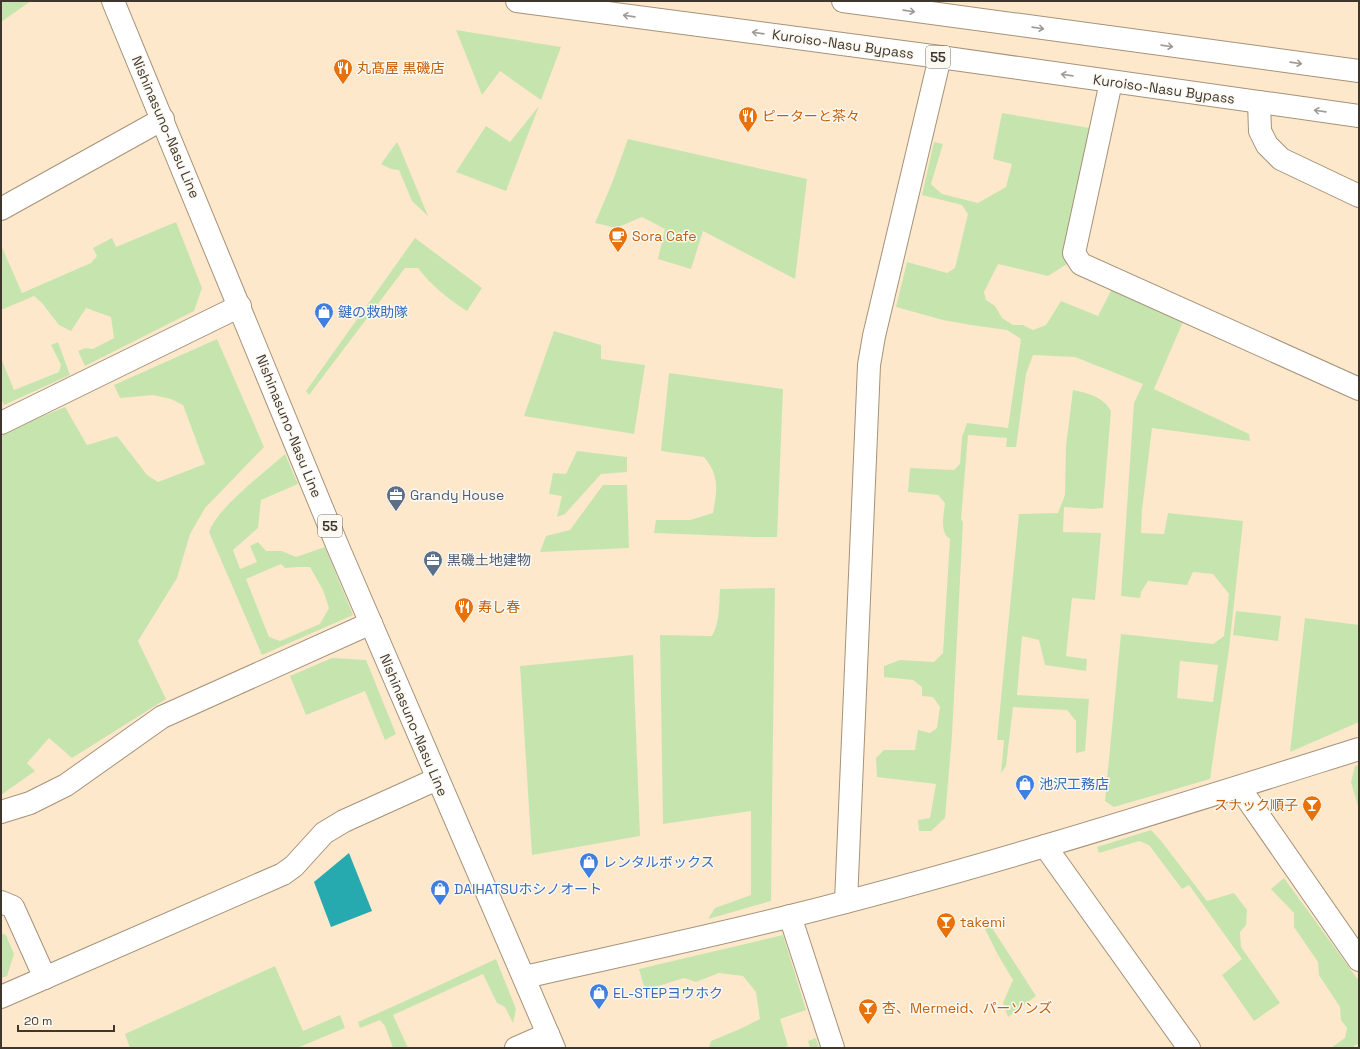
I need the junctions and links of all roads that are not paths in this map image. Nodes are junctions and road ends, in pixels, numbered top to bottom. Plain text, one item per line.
1 (114, 1) edge
2 (517, 1) edge
3 (843, 1) edge
4 (940, 57) junction
5 (1359, 71) edge
6 (1111, 82) junction
7 (1259, 102) junction
8 (1359, 116) edge
9 (162, 119) junction
10 (1359, 196) edge
11 (1, 209) edge
12 (240, 306) junction
13 (1359, 389) edge
14 (1, 423) edge
15 (370, 623) junction
16 (1359, 749) edge
17 (437, 779) junction
18 (1239, 787) junction
19 (1, 812) edge
20 (1045, 846) junction
21 (1, 902) edge
22 (846, 902) junction
23 (790, 916) junction
24 (1359, 960) edge
25 (524, 977) junction
26 (45, 978) junction
27 (1, 997) edge
28 (551, 1041) edge
29 (516, 1048) edge
30 (833, 1048) edge
31 (1189, 1048) edge

1 - 9 street, Nishinasuno-Nasu Line / 55
4 -> 2 street, Kuroiso-Nasu Bypass / 55
3 -> 5 street
6 -> 4 street, Kuroiso-Nasu Bypass / 55
4 - 22 street
6 - 7 street, Kuroiso-Nasu Bypass / 55
6 - 13 street
8 -> 7 street, Kuroiso-Nasu Bypass / 55
7 - 10 street
9 - 11 street
9 - 12 street, Nishinasuno-Nasu Line / 55
12 - 14 street
12 - 15 street, Nishinasuno-Nasu Line / 55
15 - 17 street, Nishinasuno-Nasu Line / 55
15 - 19 street
16 - 18 street
17 - 25 street, Nishinasuno-Nasu Line / 55
17 - 26 street
18 - 20 street
18 - 24 street
20 - 22 street
20 - 31 street
21 - 26 street
22 - 23 street
23 - 25 street
23 - 30 street
25 - 28 street, Nishinasuno-Nasu Line / 55
26 - 27 street
28 - 29 street

